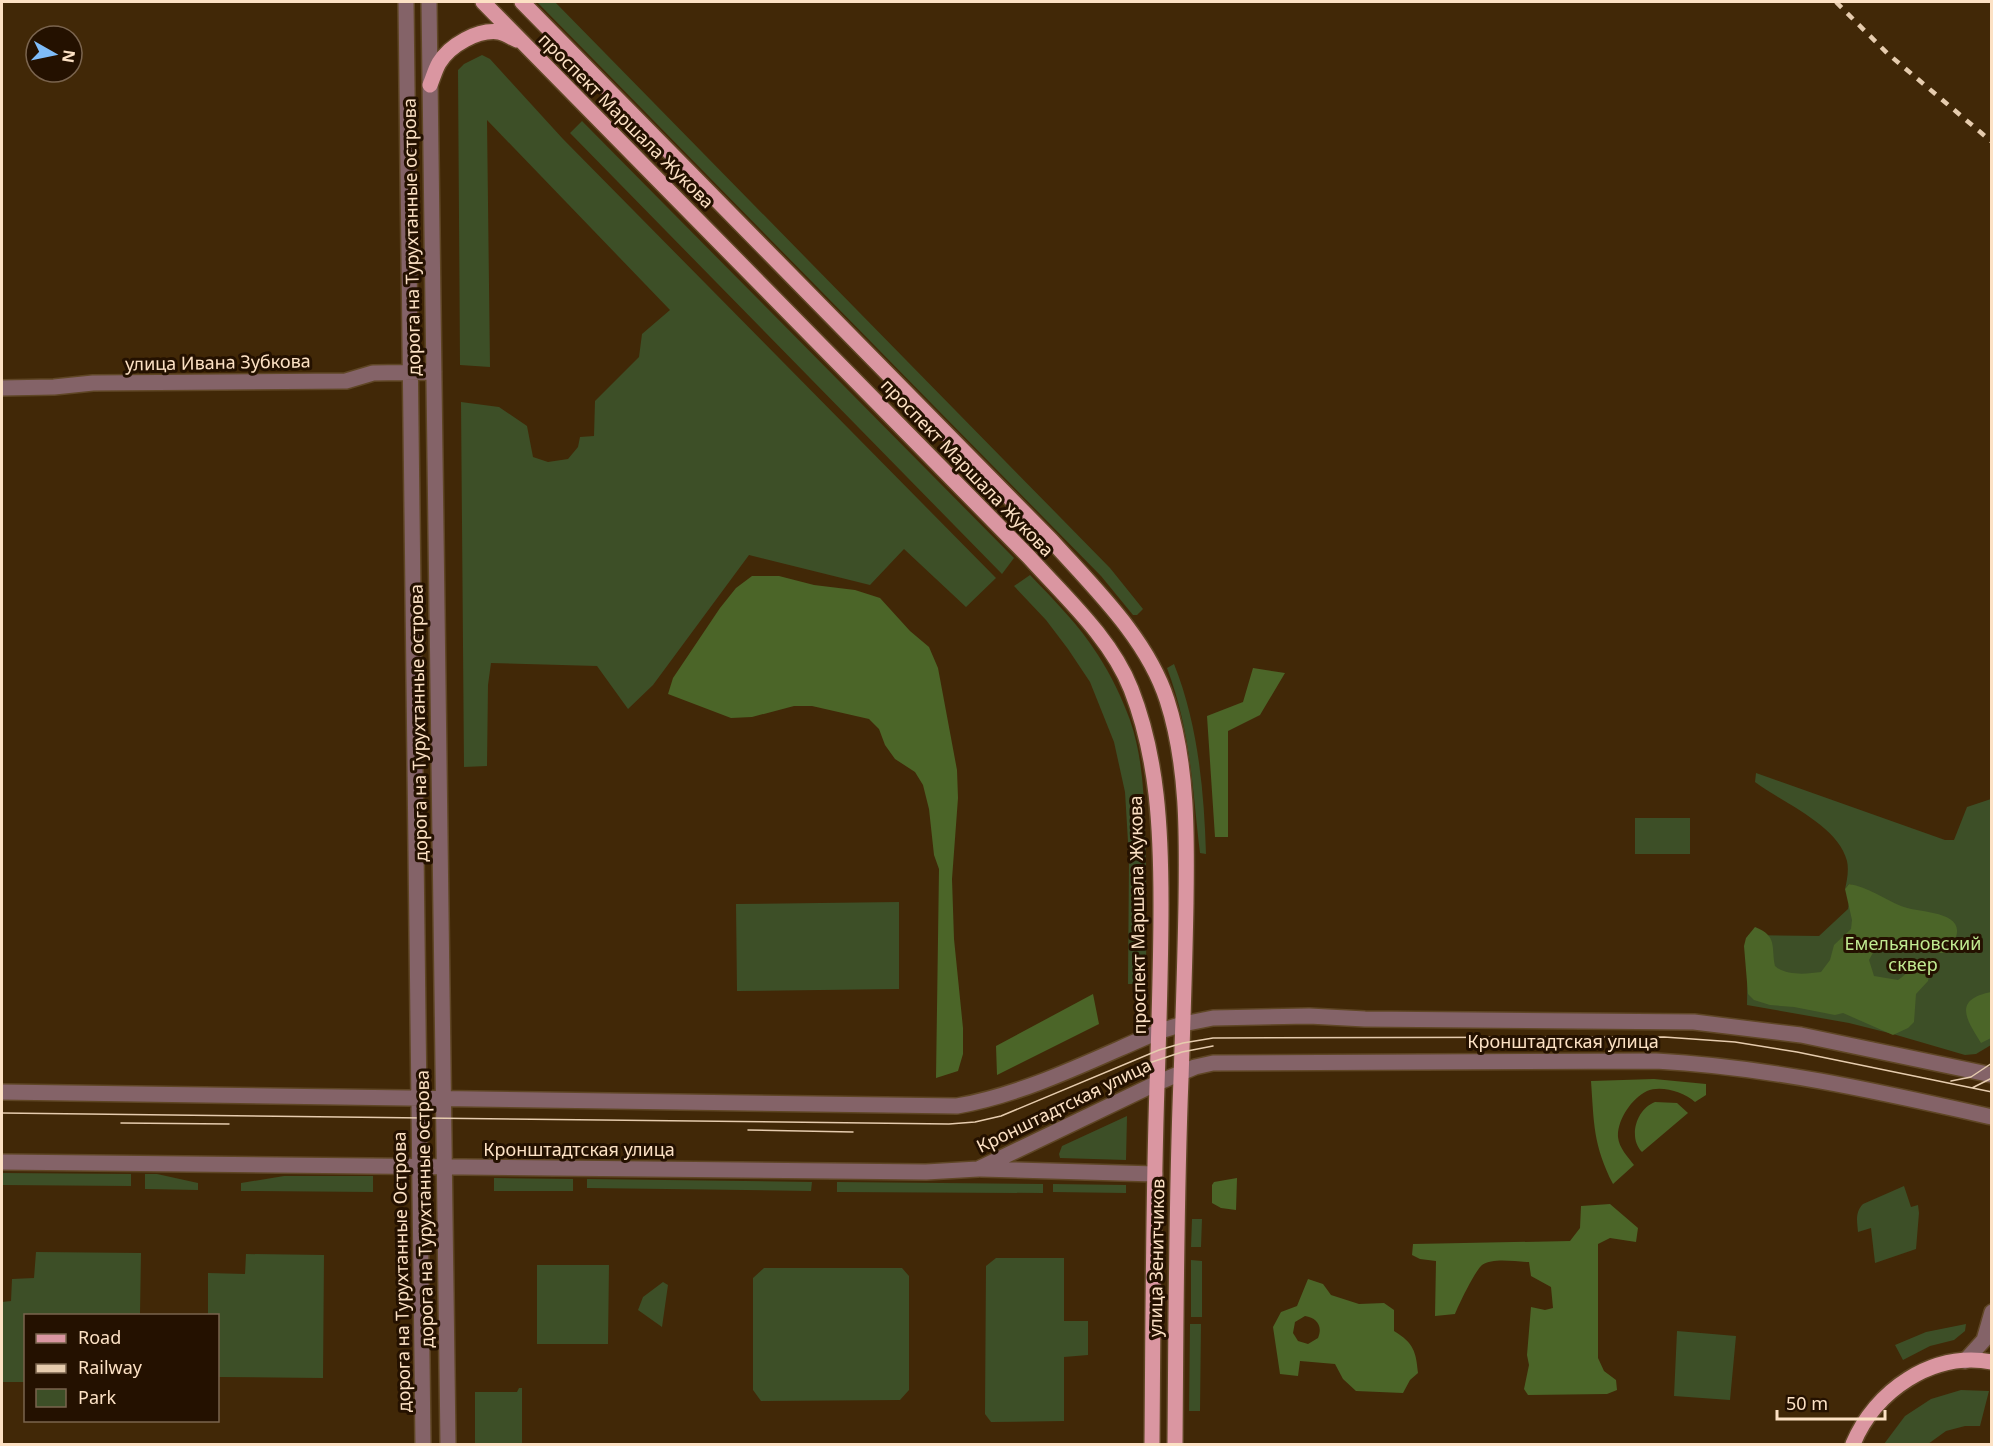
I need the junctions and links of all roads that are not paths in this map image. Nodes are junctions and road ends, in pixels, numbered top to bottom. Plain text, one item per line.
1 (406, 2) edge
2 (429, 2) edge
3 (483, 2) edge
4 (522, 2) edge
5 (520, 41) junction
6 (430, 85) junction
7 (411, 372) junction
8 (434, 372) junction
9 (2, 387) edge
10 (1183, 1024) junction
11 (1160, 1031) junction
12 (1181, 1073) junction
13 (1992, 1075) edge
14 (1157, 1083) junction
15 (2, 1092) edge
16 (419, 1099) junction
17 (443, 1099) junction
18 (1992, 1117) edge
19 (2, 1162) edge
20 (420, 1168) junction
21 (444, 1168) junction
22 (978, 1169) junction
23 (1155, 1174) junction
24 (1992, 1312) edge
25 (1965, 1361) junction
26 (1992, 1362) edge
27 (423, 1444) edge
28 (448, 1444) edge
29 (1152, 1444) edge
30 (1174, 1444) edge
31 (1853, 1444) edge

1 - 7 street, дорога на Турухтанные острова
2 - 6 street, дорога на Турухтанные острова
3 - 5 main road, проспект Маршала Жукова
4 - 10 main road, проспект Маршала Жукова
5 - 6 main road
5 - 11 main road, проспект Маршала Жукова
6 - 8 street, дорога на Турухтанные острова
7 - 8 street, улица Ивана Зубкова
7 - 9 street, улица Ивана Зубкова
7 - 16 street, дорога на Турухтанные острова
8 - 17 street, дорога на Турухтанные острова
10 - 11 street, Кронштадтская улица
10 - 12 main road, проспект Маршала Жукова
10 - 13 street, Кронштадтская улица
11 - 14 main road, проспект Маршала Жукова
11 - 17 street, Кронштадтская улица
12 - 14 street, Кронштадтская улица
12 - 18 street, Кронштадтская улица
12 - 30 main road, улица Зенитчиков
14 - 22 street, Кронштадтская улица
14 - 23 main road, улица Зенитчиков
15 - 16 street, Кронштадтская улица
16 - 17 street, Кронштадтская улица
16 - 20 street, дорога на Турухтанные Острова
17 - 21 street, дорога на Турухтанные острова
19 - 20 street, Кронштадтская улица
20 - 21 street, Кронштадтская улица
20 - 27 street, дорога на Турухтанные Острова
21 - 22 street, Кронштадтская улица
21 - 28 street, дорога на Турухтанные острова
22 - 23 street
23 - 29 main road, улица Зенитчиков
24 - 25 street
25 - 26 main road
25 - 31 main road

